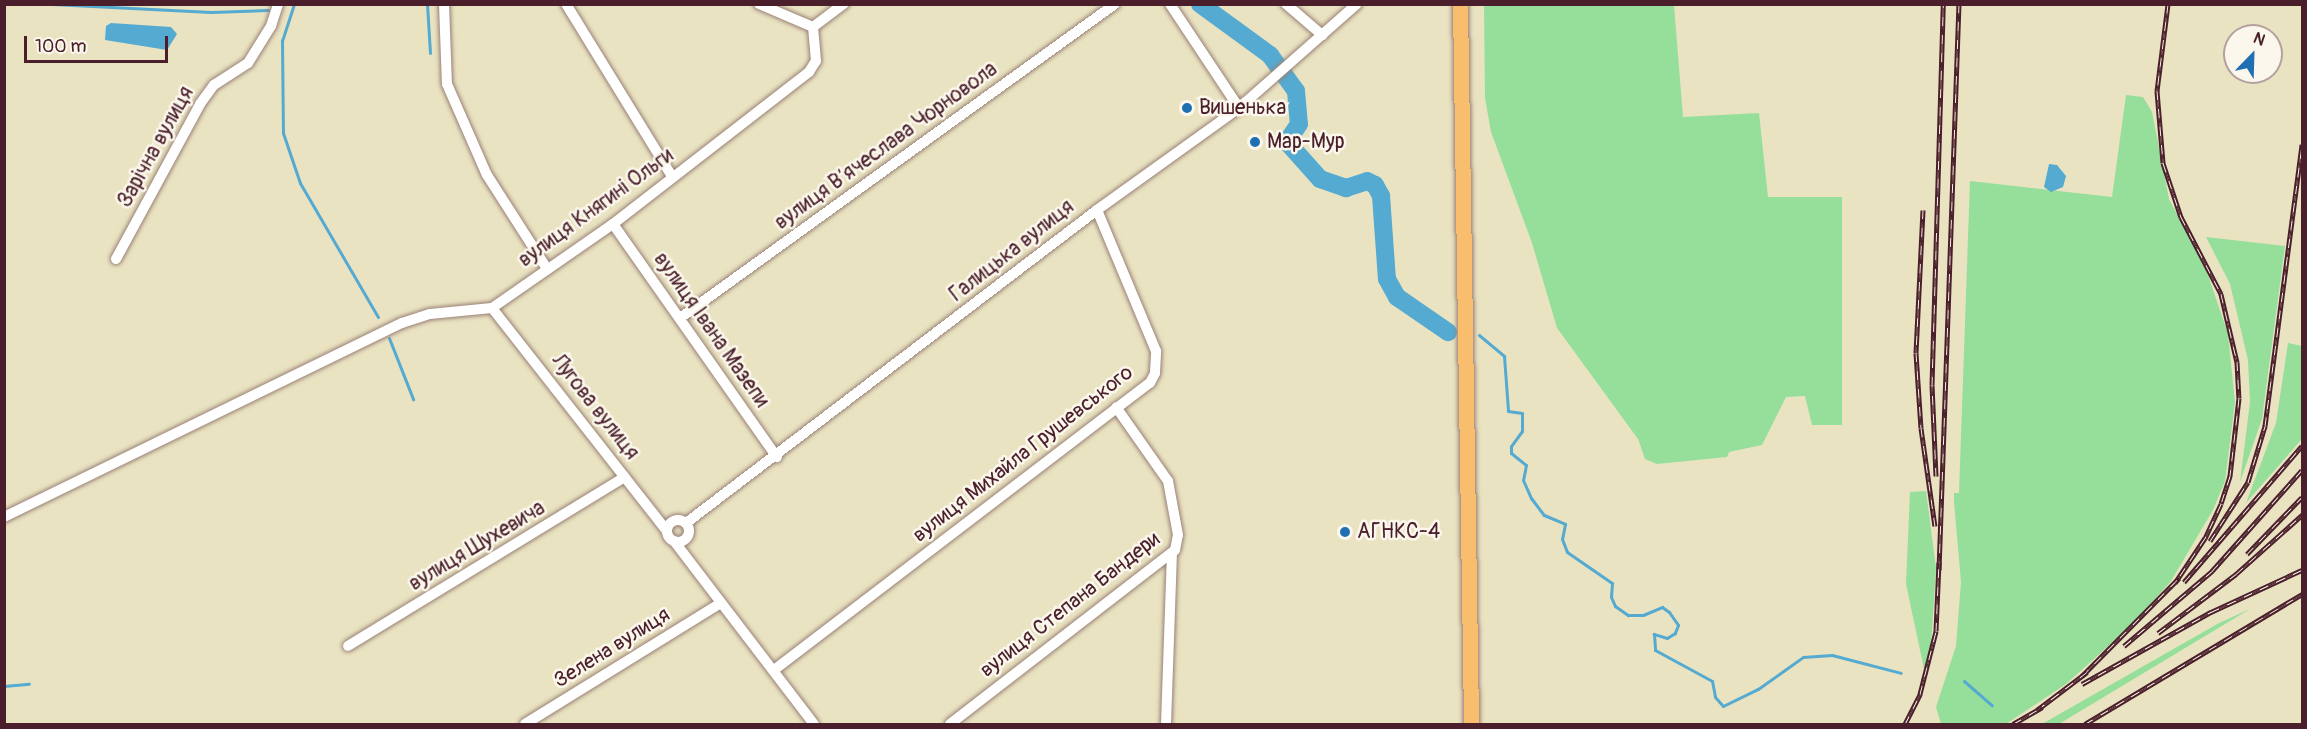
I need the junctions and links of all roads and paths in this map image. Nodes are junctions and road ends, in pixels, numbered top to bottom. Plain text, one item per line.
1 (278, 4) edge
2 (444, 4) edge
3 (566, 4) edge
4 (759, 4) edge
5 (844, 4) edge
6 (1114, 4) edge
7 (1170, 4) edge
8 (1286, 4) edge
9 (1357, 4) edge
10 (1460, 4) edge
11 (813, 27) junction
12 (1322, 35) junction
13 (1239, 108) junction
14 (672, 176) junction
15 (1097, 210) junction
16 (613, 224) junction
17 (116, 260) dead end
18 (547, 269) junction
19 (492, 308) junction
20 (680, 318) junction
21 (1116, 407) junction
22 (777, 457) junction
23 (625, 477) junction
24 (4, 518) edge
25 (686, 523) junction
26 (667, 531) junction
27 (674, 542) junction
28 (1172, 555) junction
29 (719, 604) junction
30 (348, 646) dead end
31 (774, 670) junction
32 (525, 724) edge
33 (814, 724) edge
34 (950, 724) edge
35 (1166, 724) edge
36 (1471, 724) edge

1 - 17 street, Зарічна вулиця
2 - 18 street
3 - 14 street
4 - 11 street
5 - 11 street
6 - 20 street, вулиця Вʼячеслава Чорновола
7 - 13 street
8 - 12 street
9 - 12 street, Галицька вулиця
10 - 36 highway
11 - 14 street, вулиця Княгині Ольги
12 - 13 street, Галицька вулиця
13 - 15 street, Галицька вулиця
14 - 16 street, вулиця Княгині Ольги
15 - 21 street, вулиця Михайла Грушевського
15 - 22 street, Галицька вулиця
16 - 18 street, вулиця Княгині Ольги
16 - 20 street, вулиця Івана Мазепи
18 - 19 street, вулиця Княгині Ольги
19 - 23 street, Лугова вулиця
19 - 24 street, вулиця Княгині Ольги
20 - 22 street, вулиця Івана Мазепи
21 - 28 street, вулиця Степана Бандери
21 - 31 street, вулиця Михайла Грушевського
22 - 25 street, Галицька вулиця
23 - 26 street, Лугова вулиця
23 - 30 street, вулиця Шухевича
25 - 26 street
25 - 27 street
26 - 27 street
27 - 29 street
28 - 34 street, вулиця Степана Бандери
28 - 35 street
29 - 31 street
29 - 32 street, Зелена вулиця
31 - 33 street

